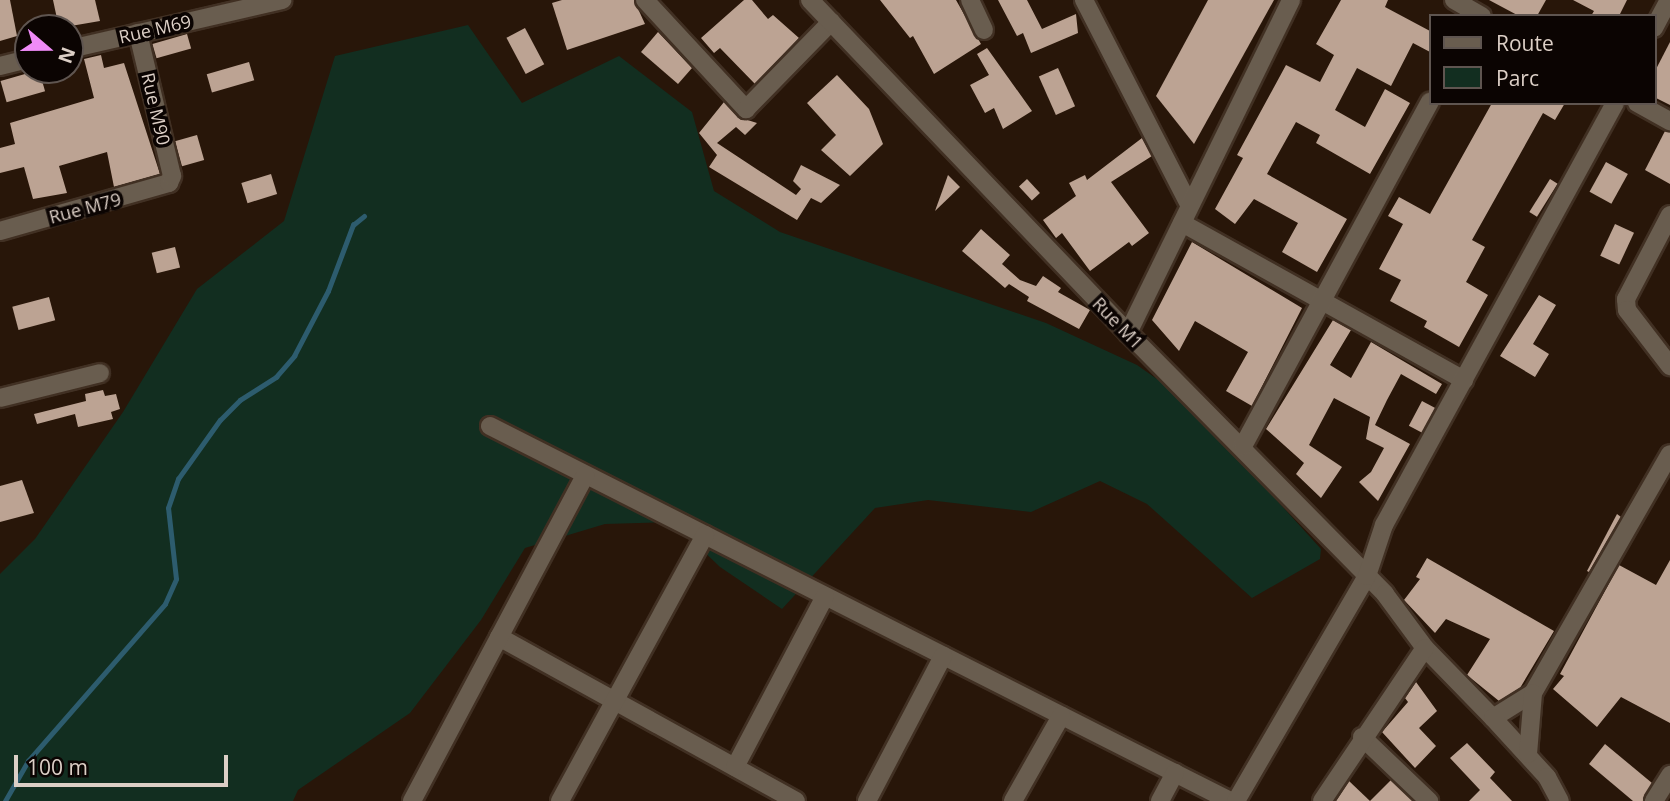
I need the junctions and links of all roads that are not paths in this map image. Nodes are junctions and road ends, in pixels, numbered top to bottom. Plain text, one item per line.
1 (282, 0) edge
2 (645, 0) edge
3 (810, 0) edge
4 (970, 0) edge
5 (1084, 0) edge
6 (1291, 0) edge
7 (1454, 0) edge
8 (1669, 0) edge
9 (244, 4) edge
10 (1477, 14) edge
11 (831, 22) junction
12 (1656, 24) edge
13 (984, 30) dead end
14 (138, 33) junction
15 (84, 46) edge
16 (1428, 105) edge
17 (1614, 105) edge
18 (1641, 105) edge
19 (1670, 121) edge
20 (169, 183) joint
21 (1188, 202) junction
22 (1670, 215) edge
23 (1182, 223) junction
24 (0, 231) edge
25 (1322, 301) junction
26 (1128, 334) junction
27 (1670, 364) edge
28 (100, 373) dead end
29 (1464, 380) junction
30 (0, 398) edge
31 (490, 426) dead end
32 (1243, 446) junction
33 (1670, 454) edge
34 (585, 475) junction
35 (1663, 482) edge
36 (705, 535) junction
37 (1367, 576) junction
38 (825, 596) junction
39 (499, 637) junction
40 (1425, 648) junction
41 (943, 656) junction
42 (1533, 693) junction
43 (614, 700) junction
44 (1061, 716) junction
45 (1493, 718) junction
46 (1362, 737) junction
47 (1528, 754) junction
48 (735, 767) junction
49 (1175, 773) junction
50 (1670, 775) edge
51 (412, 801) edge
52 (560, 801) edge
53 (796, 801) edge
54 (867, 801) edge
55 (1013, 801) edge
56 (1160, 801) edge
57 (1230, 801) edge
58 (1236, 801) edge
59 (1322, 801) edge
60 (1429, 801) edge
61 (1560, 801) edge
62 (1654, 801) edge

1 - 9 street, Rue M69
2 - 11 street
3 - 11 street, Rue M1
4 - 13 street
5 - 21 street
6 - 21 street
7 - 10 street
8 - 12 street
9 - 14 street, Rue M69
11 - 26 street, Rue M1
14 - 15 street, Rue M69
14 - 20 street, Rue M90
16 - 25 street
17 - 29 street
18 - 19 street
20 - 24 street, Rue M79
21 - 23 street
22 - 27 street
23 - 25 street
23 - 26 street
25 - 29 street
25 - 32 street
26 - 32 street, Rue M1
28 - 30 street
29 - 37 street
31 - 34 street
32 - 37 street, Rue M1
33 - 35 street
34 - 36 street
34 - 39 street
35 - 42 street
36 - 38 street
36 - 43 street
37 - 40 street, Rue M1
37 - 58 street
38 - 41 street
38 - 48 street
39 - 43 street
39 - 51 street
40 - 45 street, Rue M1
40 - 46 street
41 - 44 street
41 - 54 street
42 - 45 street
42 - 47 street
43 - 48 street
43 - 52 street
44 - 49 street
44 - 55 street
45 - 47 street, Rue M1
46 - 59 street
46 - 60 street
47 - 61 street, Rue M1
48 - 53 street
49 - 56 street
49 - 57 street
50 - 62 street

